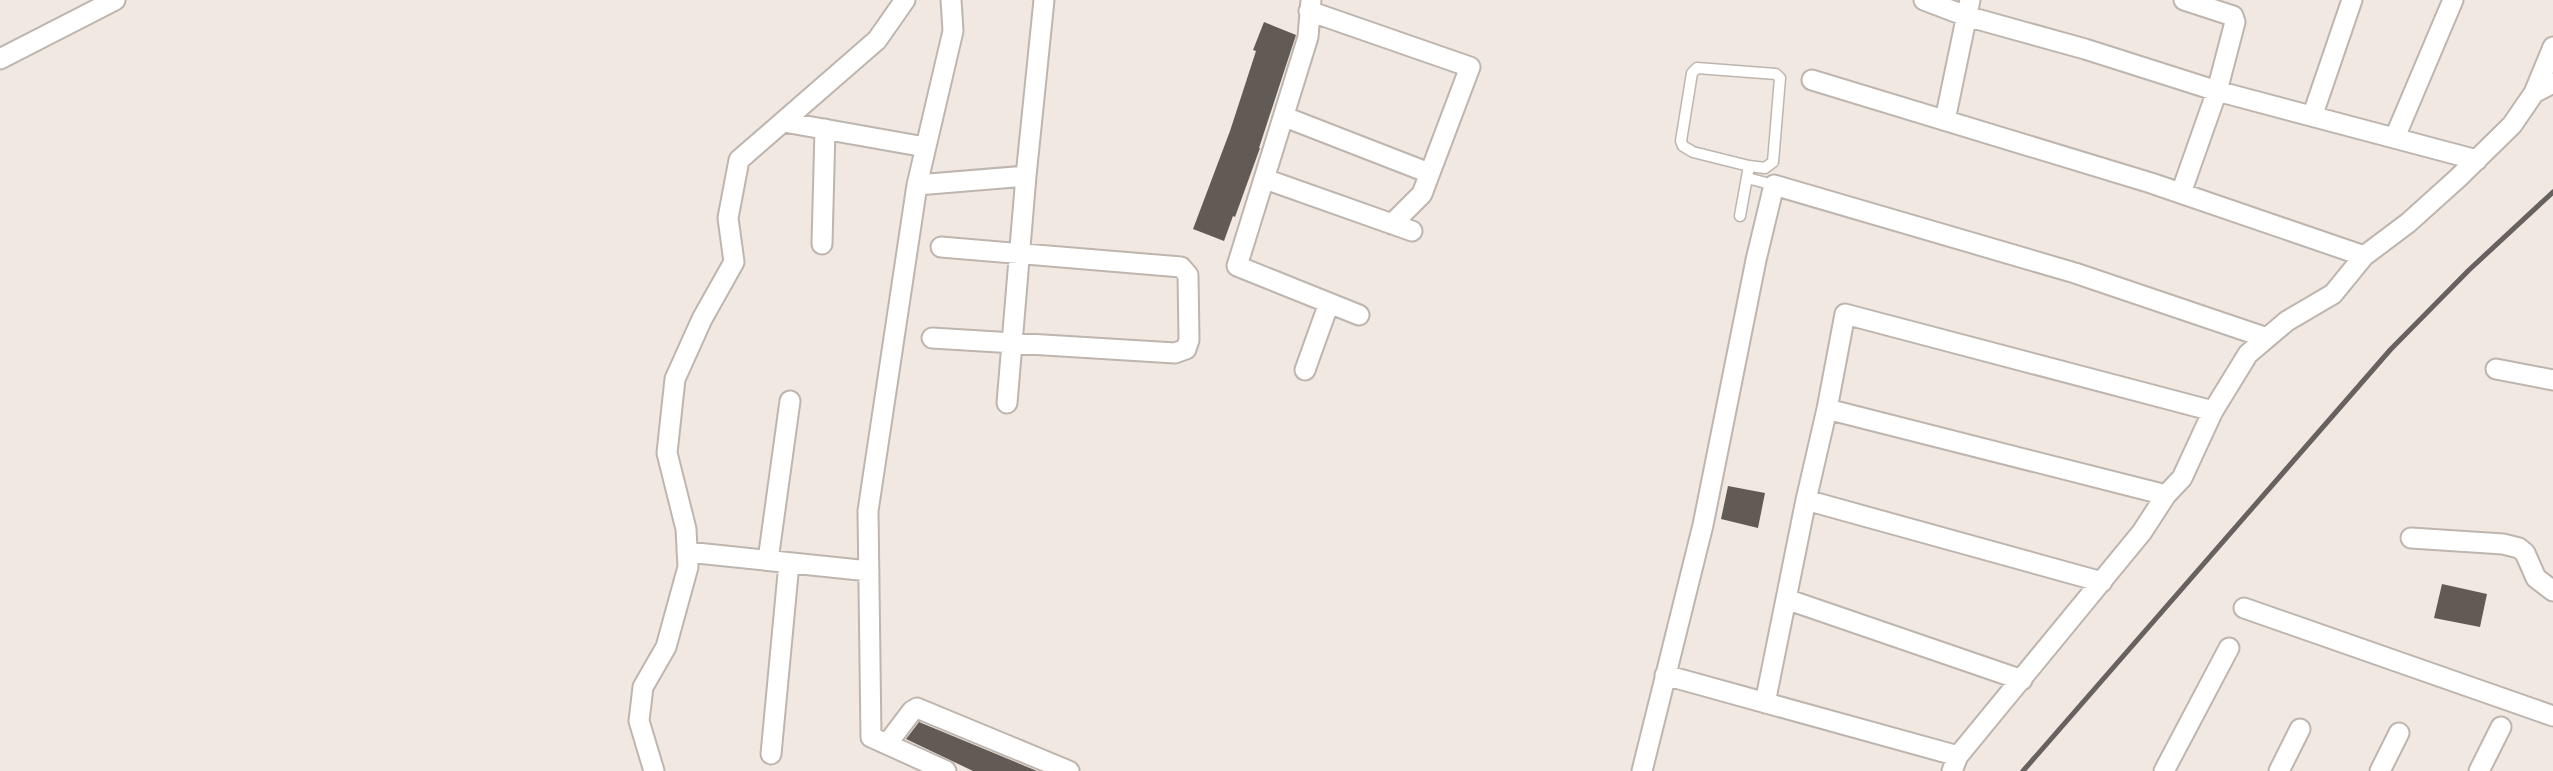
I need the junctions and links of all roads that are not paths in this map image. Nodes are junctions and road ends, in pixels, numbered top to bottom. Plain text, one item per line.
1 (115, 0) edge
2 (905, 0) edge
3 (951, 0) edge
4 (1044, 0) edge
5 (1924, 0) edge
6 (2184, 0) edge
7 (2352, 0) edge
8 (2453, 0) edge
9 (1310, 6) edge
10 (1968, 8) edge
11 (2553, 47) edge
12 (0, 59) edge
13 (1812, 80) dead end
14 (2553, 83) edge
15 (2217, 90) junction
16 (2534, 93) junction
17 (2313, 114) junction
18 (1285, 117) junction
19 (1945, 120) junction
20 (784, 122) junction
21 (825, 129) junction
22 (2395, 137) junction
23 (925, 146) junction
24 (2477, 160) junction
25 (1749, 166) junction
26 (1429, 173) junction
27 (1026, 176) junction
28 (1747, 178) junction
29 (1265, 179) junction
30 (917, 185) junction
31 (1774, 185) junction
32 (2181, 193) junction
33 (1740, 216) dead end
34 (1392, 224) junction
35 (1412, 231) dead end
36 (822, 244) dead end
37 (941, 247) dead end
38 (1019, 252) junction
39 (2364, 256) junction
40 (1329, 303) junction
41 (1359, 314) dead end
42 (932, 338) dead end
43 (2267, 338) junction
44 (1012, 343) junction
45 (2496, 369) dead end
46 (1305, 370) dead end
47 (2553, 380) edge
48 (790, 401) dead end
49 (1007, 402) dead end
50 (1827, 409) junction
51 (2213, 411) junction
52 (2166, 495) junction
53 (1806, 500) junction
54 (2411, 538) dead end
55 (687, 552) junction
56 (768, 560) junction
57 (789, 563) junction
58 (869, 570) junction
59 (2102, 582) junction
60 (2553, 591) edge
61 (1786, 598) junction
62 (2244, 608) dead end
63 (2229, 648) dead end
64 (1665, 675) junction
65 (2022, 680) junction
66 (1765, 703) junction
67 (2553, 716) edge
68 (2501, 727) dead end
69 (2300, 729) dead end
70 (2399, 733) dead end
71 (887, 744) junction
72 (771, 754) dead end
73 (1955, 764) edge
74 (654, 771) edge
75 (946, 771) edge
76 (1069, 771) edge
77 (1642, 771) edge
78 (2164, 771) edge
79 (2279, 771) edge
80 (2381, 771) edge
81 (2479, 771) edge

1 - 12 street
2 - 20 street
3 - 23 street
4 - 27 street
5 - 10 street
6 - 15 street
7 - 17 street
8 - 22 street
9 - 18 street
9 - 26 street
10 - 15 street
10 - 19 street
11 - 16 street
13 - 19 street
14 - 16 street
15 - 17 street
15 - 32 street
16 - 24 street
17 - 22 street
18 - 26 street
18 - 29 street
19 - 32 street
20 - 21 street
20 - 55 street
21 - 23 street
21 - 36 street
22 - 24 street
23 - 30 street
24 - 39 street
25 - 25 lane
25 - 28 lane
26 - 34 street
27 - 30 street
27 - 38 street
28 - 31 lane
28 - 33 lane
29 - 34 street
29 - 40 street
30 - 58 street
31 - 43 street
31 - 64 street
32 - 39 street
34 - 35 street
37 - 38 street
38 - 44 street
38 - 44 street
39 - 43 street
40 - 41 street
40 - 46 street
42 - 44 street
43 - 51 street
44 - 49 street
45 - 47 street
48 - 56 street
50 - 51 street
50 - 52 street
50 - 53 street
51 - 52 street
52 - 59 street
53 - 59 street
53 - 61 street
54 - 60 street
55 - 56 street
55 - 74 street
56 - 57 street
57 - 58 street
57 - 72 street
58 - 71 street
59 - 65 street
61 - 65 street
61 - 66 street
62 - 67 street
63 - 78 street
64 - 66 street
64 - 77 street
65 - 73 street
66 - 73 street
68 - 81 street
69 - 79 street
70 - 80 street
71 - 75 street
71 - 76 street

